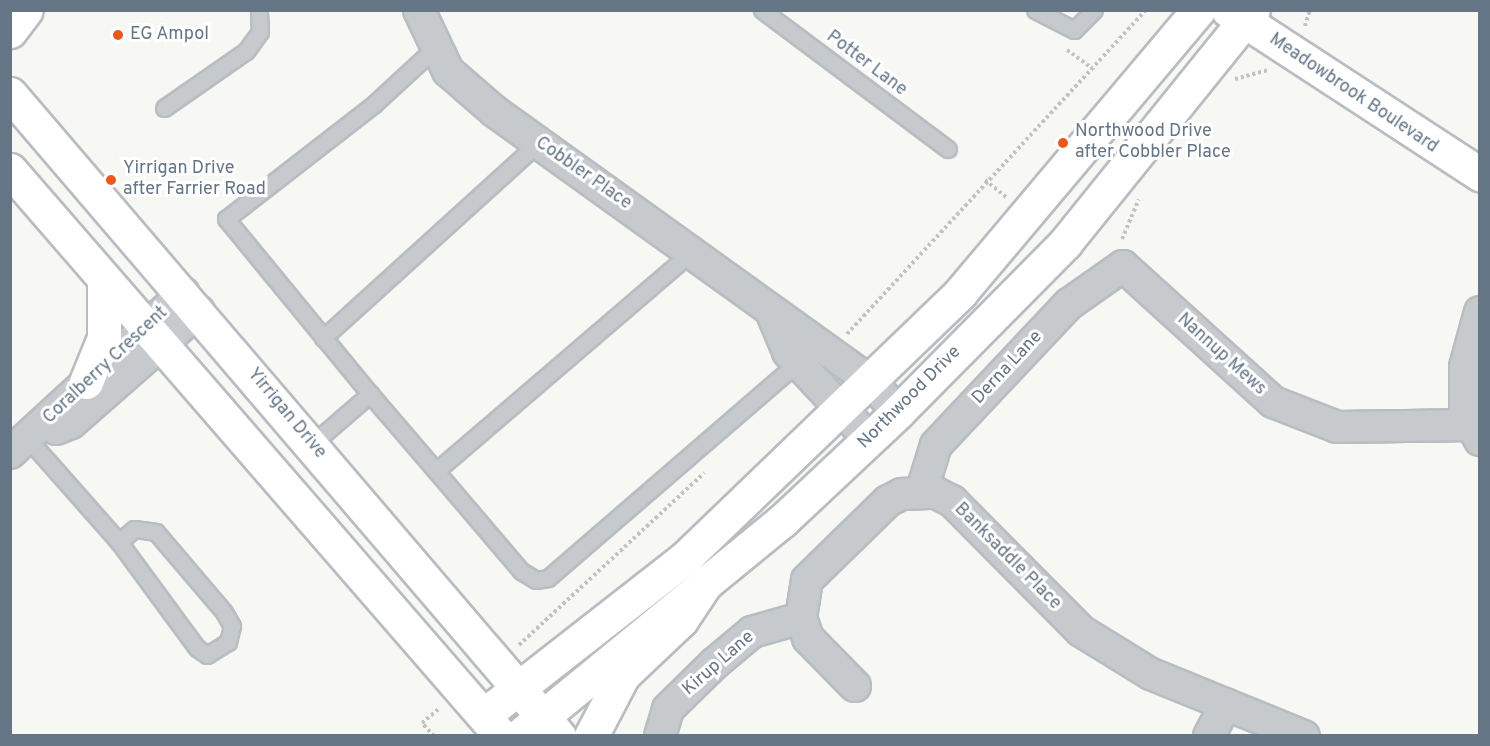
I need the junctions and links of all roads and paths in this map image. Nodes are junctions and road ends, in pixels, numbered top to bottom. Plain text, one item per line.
1 (26, 10) edge
2 (259, 10) edge
3 (419, 10) edge
4 (762, 10) edge
5 (1035, 10) edge
6 (1094, 10) edge
7 (1198, 10) edge
8 (1242, 14) edge
9 (10, 31) edge
10 (436, 47) junction
11 (1275, 69) dead end
12 (1232, 80) dead end
13 (10, 94) edge
14 (164, 108) dead end
15 (539, 142) junction
16 (948, 149) dead end
17 (10, 170) edge
18 (1479, 174) edge
19 (1146, 190) dead end
20 (690, 253) junction
21 (1121, 254) junction
22 (104, 279) junction
23 (192, 302) junction
24 (1479, 312) edge
25 (772, 316) junction
26 (153, 337) junction
27 (323, 338) junction
28 (798, 362) junction
29 (870, 381) junction
30 (86, 382) junction
31 (370, 394) junction
32 (839, 409) junction
33 (898, 412) junction
34 (1477, 433) edge
35 (869, 439) junction
36 (312, 444) junction
37 (20, 447) edge
38 (436, 471) junction
39 (921, 493) junction
40 (119, 542) junction
41 (705, 584) junction
42 (801, 618) junction
43 (855, 686) dead end
44 (518, 688) junction
45 (1226, 704) junction
46 (492, 725) edge
47 (540, 730) edge
48 (591, 735) edge
49 (660, 735) edge
50 (1209, 735) edge
51 (1304, 735) edge

1 - 9 street
2 - 14 lane
3 - 10 street, Cobbler Place
4 - 16 lane, Potter Lane
5 - 6 lane
7 - 29 street
8 - 18 street, Meadowbrook Boulevard
8 - 33 street, Northwood Drive
10 - 15 street, Cobbler Place
10 - 27 lane
11 - 12 path
13 - 23 street, Yirrigan Drive
15 - 20 street, Cobbler Place
15 - 27 lane
17 - 22 street
19 - 21 path
20 - 25 street, Cobbler Place
20 - 38 lane
21 - 34 street, Nannup Mews
21 - 39 street, Derna Lane
22 - 26 street
22 - 30 street
23 - 26 street, Coralberry Crescent
23 - 36 street, Yirrigan Drive
24 - 34 street
25 - 28 street, Cobbler Place
25 - 29 street, Cobbler Place
26 - 30 street, Coralberry Crescent
26 - 37 street, Coralberry Crescent
26 - 46 street
27 - 31 lane
28 - 32 street, Cobbler Place
28 - 38 lane
29 - 32 street
29 - 33 street, Cobbler Place
30 - 37 street, Coralberry Crescent
31 - 36 lane
31 - 38 lane
32 - 35 street, Cobbler Place
32 - 44 street
33 - 35 street, Northwood Drive
35 - 41 street, Northwood Drive
36 - 44 street, Yirrigan Drive
37 - 40 lane
39 - 42 street, Banksaddle Place
39 - 45 street, Banksaddle Place
40 - 40 lane
41 - 47 street, Northwood Drive
41 - 48 street
42 - 43 street
42 - 49 street, Kirup Lane
44 - 46 street
44 - 47 street, Yirrigan Drive
45 - 50 street
45 - 51 street, Banksaddle Place

